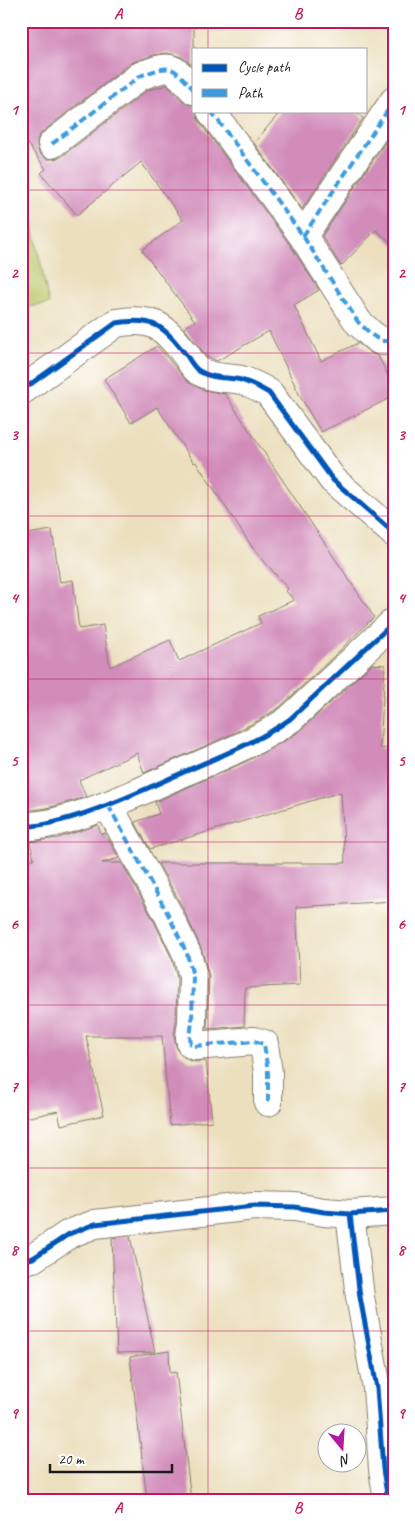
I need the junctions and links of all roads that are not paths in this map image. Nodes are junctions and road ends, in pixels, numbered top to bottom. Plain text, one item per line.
1 (192, 88) edge
2 (394, 101) edge
3 (212, 112) edge
4 (52, 144) dead end
5 (303, 236) junction
6 (394, 339) edge
7 (21, 391) edge
8 (394, 533) edge
9 (394, 622) edge
10 (108, 805) junction
11 (21, 827) edge
12 (268, 1102) dead end
13 (394, 1211) edge
14 (350, 1214) junction
15 (21, 1261) edge
16 (388, 1500) edge

1 - 4 street
2 - 5 street
3 - 5 street
5 - 6 street
7 - 8 street
9 - 10 street
10 - 11 street
10 - 12 street
13 - 14 street
14 - 15 street
14 - 16 street

